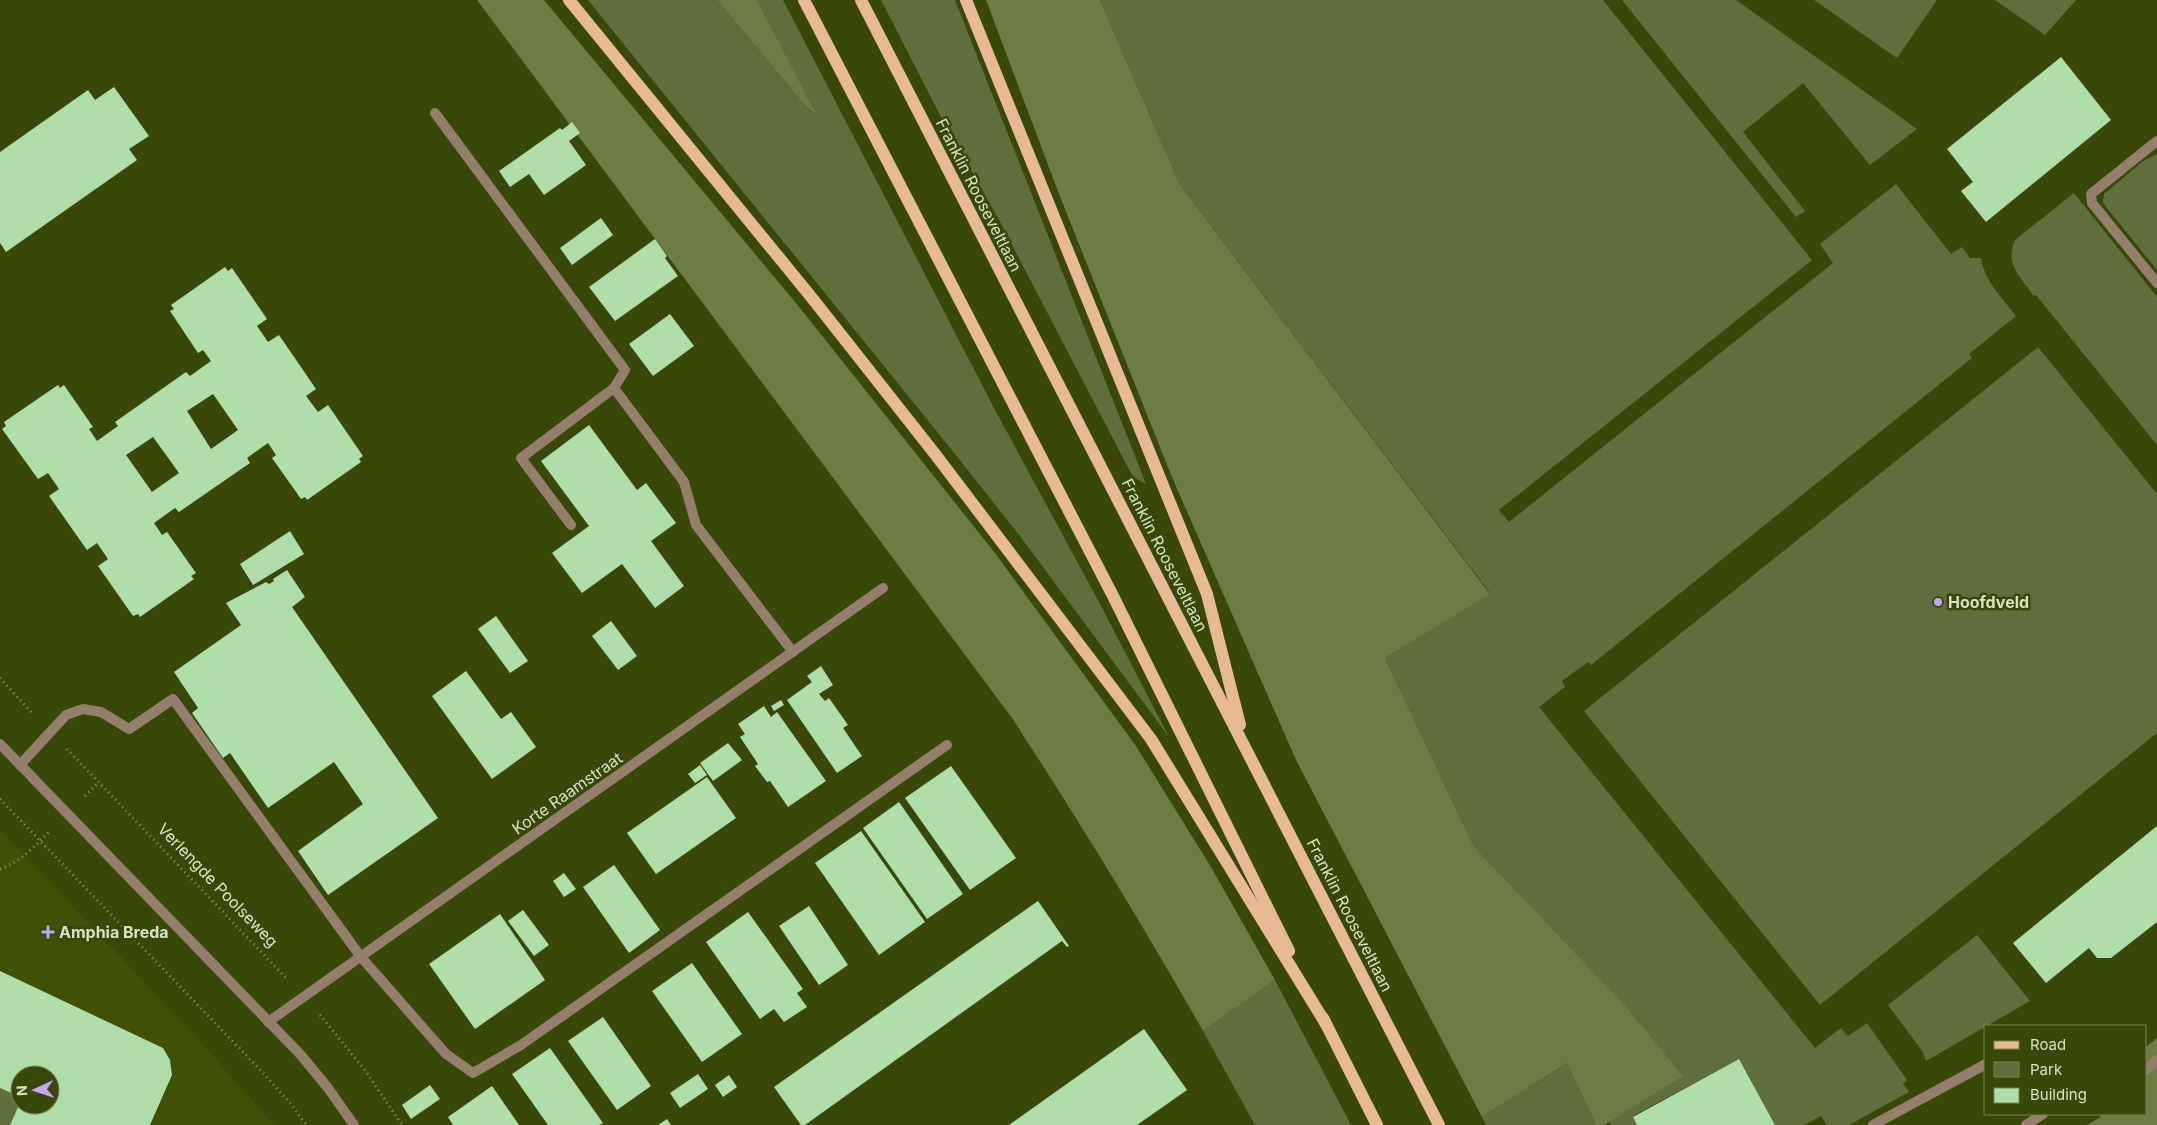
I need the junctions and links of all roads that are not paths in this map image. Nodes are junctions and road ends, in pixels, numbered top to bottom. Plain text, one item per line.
1 (569, 0) edge
2 (804, 0) edge
3 (861, 0) edge
4 (966, 0) edge
5 (435, 113) dead end
6 (2157, 141) edge
7 (2157, 283) edge
8 (614, 388) junction
9 (570, 525) dead end
10 (883, 588) dead end
11 (793, 652) junction
12 (0, 744) edge
13 (947, 745) dead end
14 (1245, 747) junction
15 (20, 765) junction
16 (361, 957) junction
17 (268, 1022) junction
18 (1326, 1024) junction
19 (2157, 1060) edge
20 (1984, 1065) edge
21 (2147, 1069) edge
22 (2041, 1115) edge
23 (354, 1125) edge
24 (1377, 1125) edge
25 (1439, 1125) edge
26 (1872, 1125) edge
27 (2026, 1125) edge

1 - 18 main road
2 - 18 main road
3 - 14 main road, Franklin Rooseveltlaan
4 - 14 main road
5 - 8 street
6 - 7 street
8 - 9 street
8 - 11 street
10 - 11 street, Korte Raamstraat
11 - 16 street, Korte Raamstraat
12 - 15 street
13 - 16 street
14 - 25 main road, Franklin Rooseveltlaan
15 - 16 street
15 - 17 street
16 - 17 street, Korte Raamstraat
17 - 23 street
18 - 24 main road
19 - 21 street
20 - 26 street
22 - 27 street

